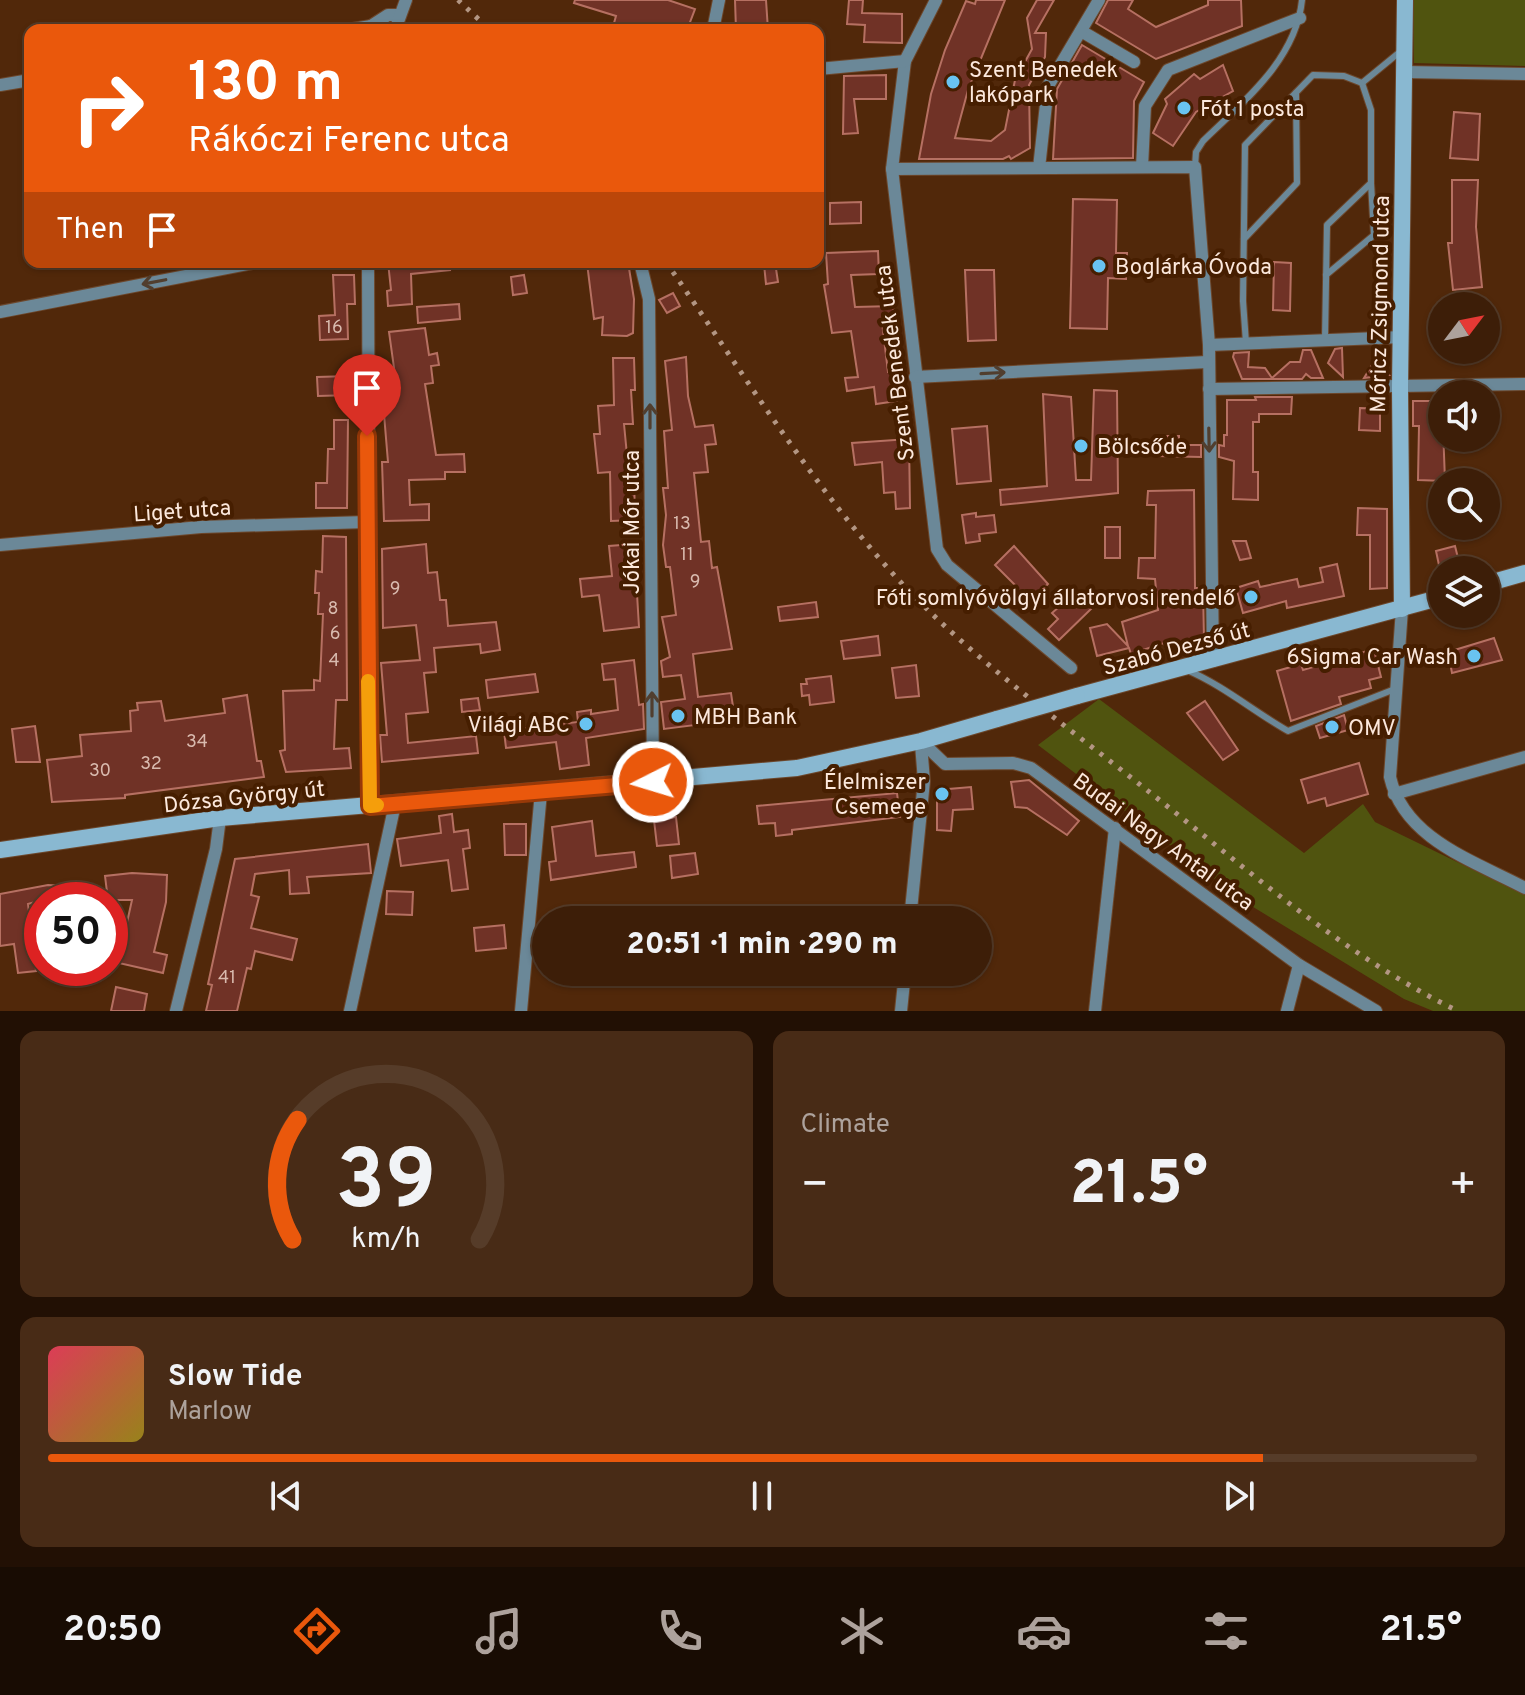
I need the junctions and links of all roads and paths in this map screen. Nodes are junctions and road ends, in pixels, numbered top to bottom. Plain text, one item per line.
1 (406, 0) edge
2 (719, 0) edge
3 (936, 0) edge
4 (1099, 0) edge
5 (1302, 0) edge
6 (1405, 0) edge
7 (399, 15) junction
8 (1300, 18) junction
9 (377, 24) edge
10 (397, 24) edge
11 (714, 24) edge
12 (1081, 31) junction
13 (1404, 49) junction
14 (905, 61) junction
15 (1134, 62) dead end
16 (824, 68) edge
17 (1404, 72) junction
18 (1525, 74) edge
19 (24, 81) edge
20 (1362, 83) junction
21 (0, 85) edge
22 (1296, 93) junction
23 (1142, 167) junction
24 (1195, 167) junction
25 (1039, 168) junction
26 (892, 169) junction
27 (1371, 183) junction
28 (1244, 239) junction
29 (227, 268) edge
30 (368, 268) edge
31 (641, 268) edge
32 (1326, 275) junction
33 (0, 312) edge
34 (1402, 337) junction
35 (1325, 340) junction
36 (1246, 343) junction
37 (1209, 345) junction
38 (1207, 362) junction
39 (915, 377) junction
40 (1525, 384) edge
41 (1400, 388) junction
42 (1209, 389) junction
43 (366, 522) junction
44 (0, 545) edge
45 (1525, 573) edge
46 (1500, 580) edge
47 (1428, 601) edge
48 (1402, 609) junction
49 (1213, 661) junction
50 (1071, 668) dead end
51 (1184, 669) junction
52 (1395, 689) junction
53 (921, 741) junction
54 (1525, 757) edge
55 (653, 782) junction
56 (541, 792) junction
57 (1394, 794) junction
58 (395, 804) junction
59 (370, 806) junction
60 (220, 818) junction
61 (1115, 828) junction
62 (0, 850) edge
63 (1525, 888) edge
64 (911, 906) edge
65 (1299, 965) junction
66 (904, 986) edge
67 (176, 1011) edge
68 (350, 1011) edge
69 (521, 1011) edge
70 (901, 1011) edge
71 (1095, 1011) edge
72 (1287, 1011) edge
73 (1376, 1011) edge

1 - 7 street
2 - 11 street
3 - 14 street, Szent Benedek utca
4 - 12 street
5 - 8 lane
6 - 13 main road, Móricz Zsigmond utca
7 - 9 street
7 - 10 street
8 - 23 street
8 - 24 lane
12 - 15 street
12 - 25 street
13 - 17 main road, Móricz Zsigmond utca
13 - 20 lane
14 - 16 street
14 - 26 street, Szent Benedek utca
17 - 18 street
17 - 34 main road, Móricz Zsigmond utca
19 - 21 street
20 - 22 lane
20 - 27 lane
22 - 28 lane
22 - 28 lane
23 - 24 street
23 - 25 street
24 - 37 street
25 - 26 street
26 - 39 street, Szent Benedek utca
27 - 32 lane
27 - 32 lane
28 - 36 lane
29 -> 33 street
30 - 43 street
55 -> 31 street, Jókai Mór utca
32 - 35 lane
34 - 35 street
34 - 41 main road, Móricz Zsigmond utca
35 - 36 street
36 - 37 street
37 - 38 street
39 -> 38 street
38 - 42 street
39 - 50 street, Szent Benedek utca
40 - 41 street
41 - 42 street
41 - 48 main road, Móricz Zsigmond utca
42 -> 49 street
43 - 44 street, Liget utca
43 - 59 street
45 - 46 main road
47 - 48 main road, Szabó Dezső út
48 - 49 main road, Szabó Dezső út
48 - 52 street
49 - 51 main road, Szabó Dezső út
51 - 52 lane
51 - 53 main road, Szabó Dezső út, bridge
52 - 57 street
53 - 55 main road, Dózsa György út
53 - 61 street, Budai Nagy Antal utca
53 - 64 street
54 - 57 street
55 - 56 main road, Dózsa György út
56 - 58 main road, Dózsa György út
56 - 69 street
57 - 63 street
58 - 59 main road, Dózsa György út
58 - 68 street
59 - 60 main road, Dózsa György út
60 - 62 main road, Dózsa György út
60 - 67 street
61 - 65 street, Budai Nagy Antal utca
61 - 71 street
65 - 72 street
65 - 73 street, Budai Nagy Antal utca
66 - 70 street

